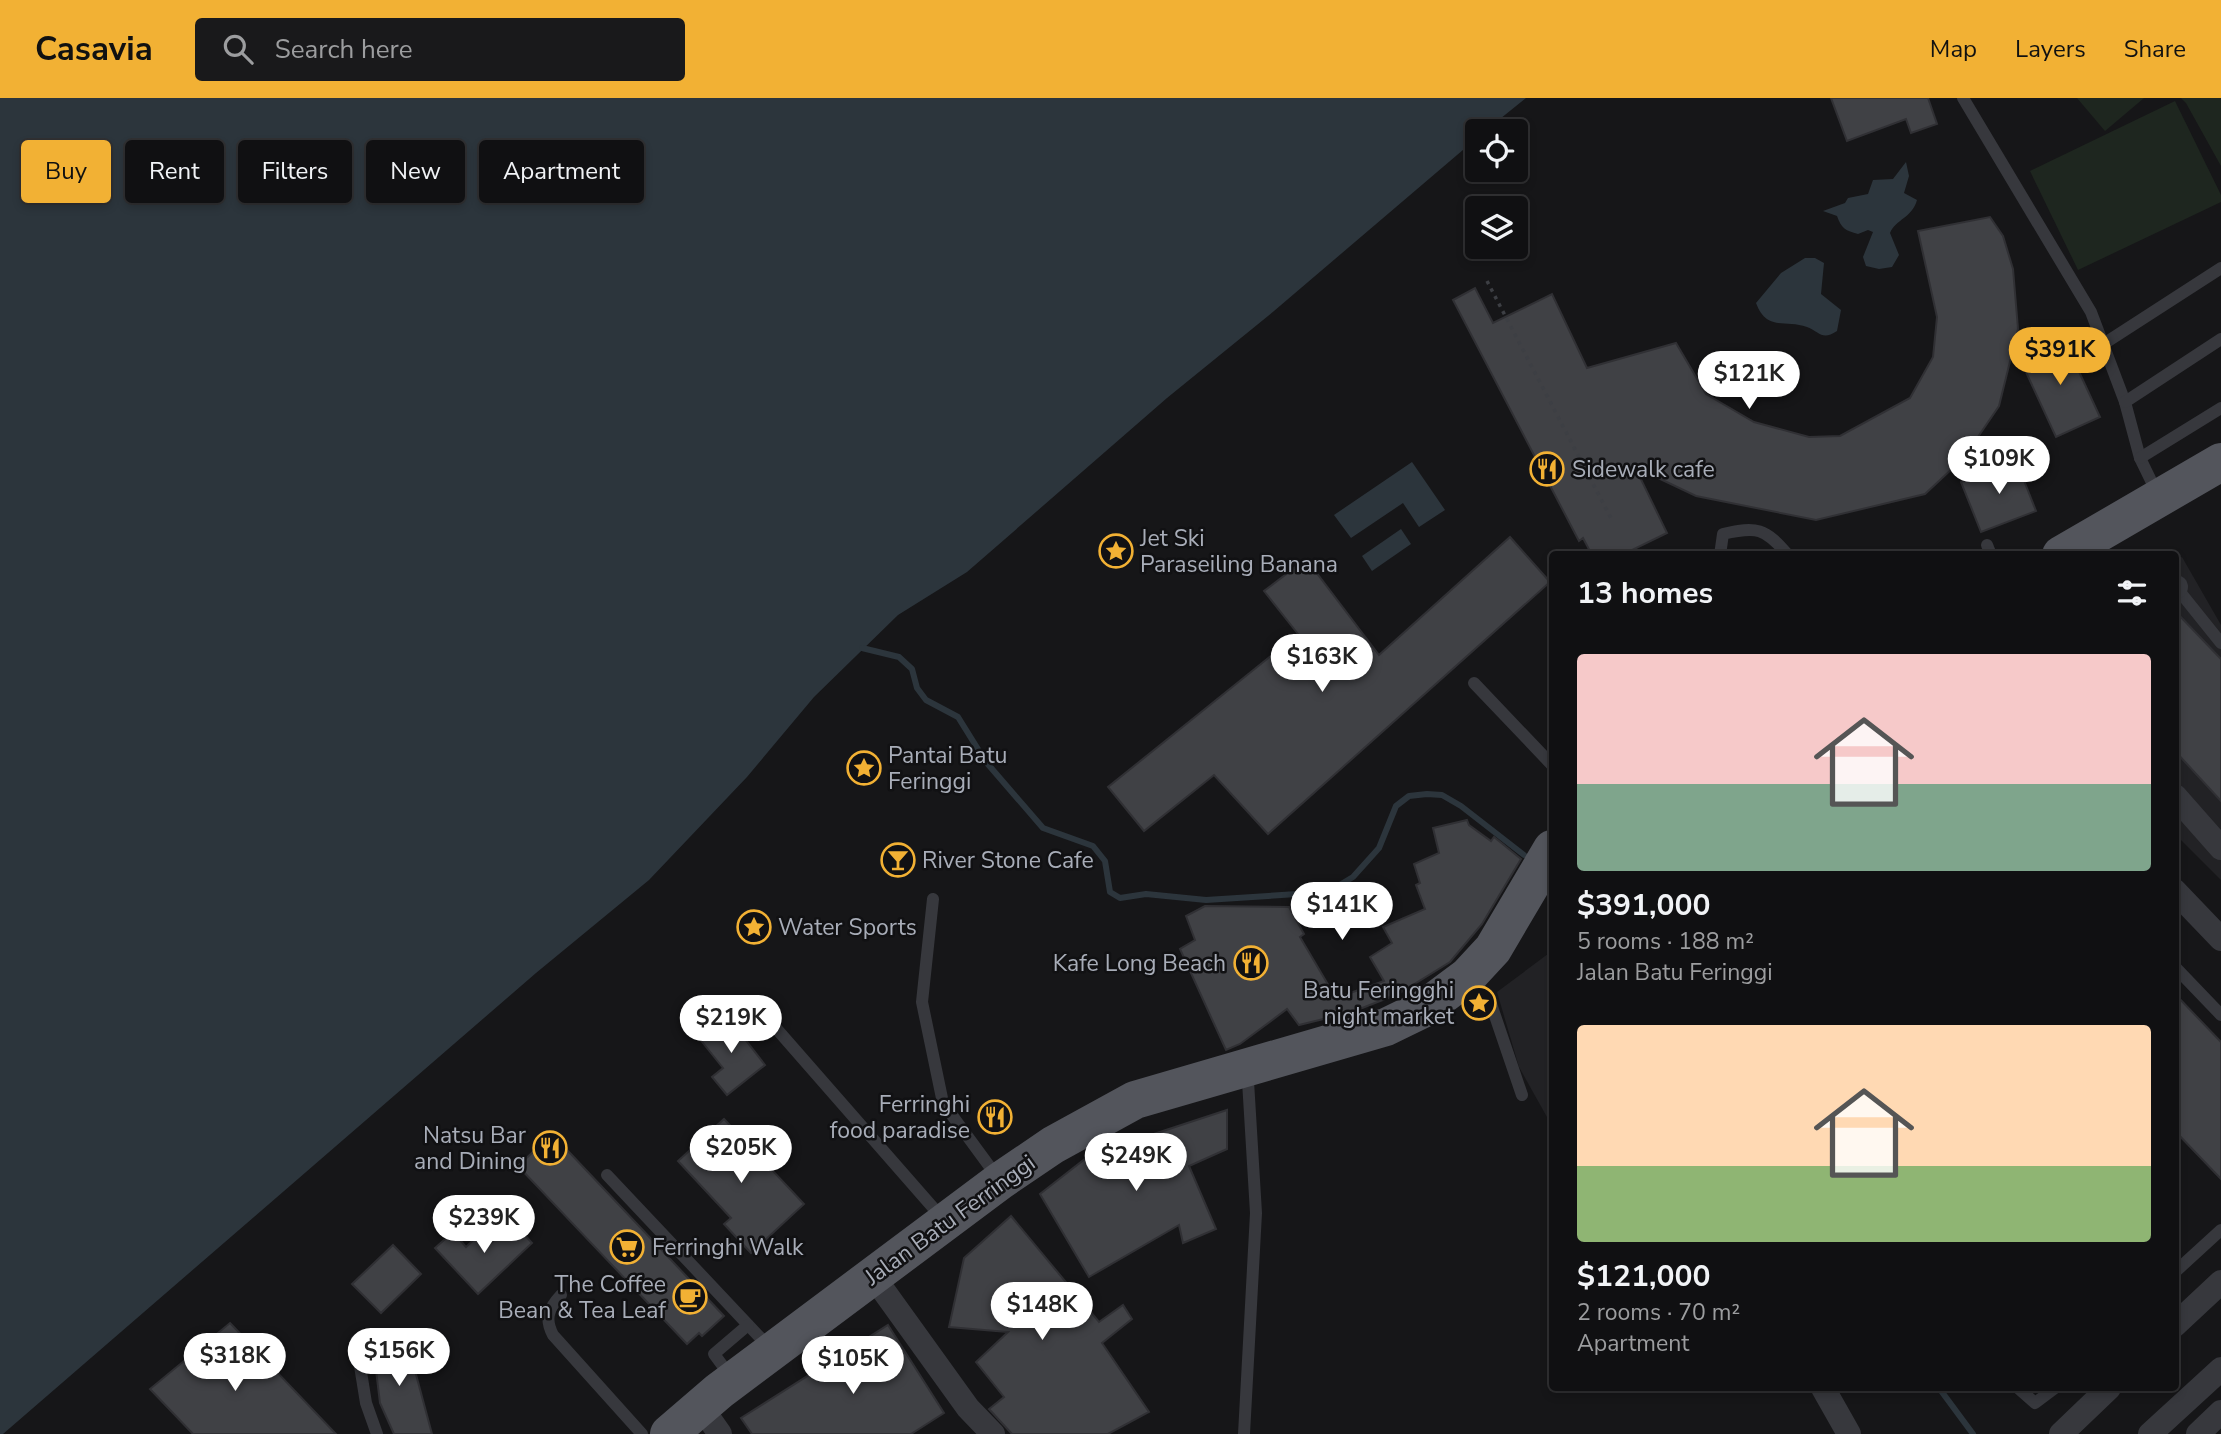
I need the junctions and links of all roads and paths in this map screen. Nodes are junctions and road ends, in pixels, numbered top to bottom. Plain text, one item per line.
1 (1963, 98) edge
2 (2221, 268) edge
3 (1487, 281) dead end
4 (2221, 339) edge
5 (2105, 343) junction
6 (2125, 402) junction
7 (2221, 408) edge
8 (2140, 458) junction
9 (2221, 462) edge
10 (2221, 481) edge
11 (2161, 499) junction
12 (1614, 522) dead end
13 (1721, 551) edge
14 (1785, 551) edge
15 (2068, 551) edge
16 (2114, 551) edge
17 (2179, 591) edge
18 (2221, 642) edge
19 (1474, 683) dead end
20 (1549, 762) edge
21 (2179, 801) edge
22 (2221, 848) edge
23 (1549, 854) edge
24 (1549, 888) edge
25 (2179, 895) edge
26 (933, 899) dead end
27 (2217, 928) edge
28 (2179, 971) edge
29 (1473, 981) junction
30 (2221, 1015) edge
31 (768, 1020) dead end
32 (1247, 1074) junction
33 (1522, 1095) dead end
34 (607, 1175) dead end
35 (1005, 1186) junction
36 (951, 1228) junction
37 (2221, 1230) edge
38 (2179, 1268) edge
39 (877, 1282) junction
40 (2221, 1282) edge
41 (561, 1295) dead end
42 (2179, 1321) edge
43 (748, 1325) junction
44 (356, 1341) dead end
45 (779, 1358) junction
46 (2221, 1369) edge
47 (734, 1381) junction
48 (1825, 1391) edge
49 (2021, 1391) edge
50 (2051, 1391) edge
51 (2106, 1391) edge
52 (2221, 1412) edge
53 (704, 1423) edge
54 (377, 1434) edge
55 (642, 1434) edge
56 (669, 1434) edge
57 (993, 1434) edge
58 (1244, 1434) edge
59 (1849, 1434) edge
60 (2061, 1434) edge
61 (2150, 1434) edge
62 (2198, 1434) edge

1 - 5 lane
2 - 5 lane
3 - 12 path
4 - 6 lane
5 - 6 lane
6 - 8 lane
7 - 8 lane
8 - 11 lane
9 - 11 main road
10 - 16 main road
11 - 15 main road
13 - 14 lane
17 - 18 lane
19 - 20 lane
21 - 22 street
23 - 29 main road, Jalan Batu Ferringgi
24 - 29 main road, Jalan Batu Ferringgi
25 - 27 street
26 - 35 lane
28 - 30 lane
29 - 32 main road, Jalan Batu Ferringgi
29 - 33 lane
31 - 36 lane
32 - 35 main road, Jalan Batu Ferringgi
32 - 58 lane
34 - 43 lane
35 - 36 main road, Jalan Batu Ferringgi
36 - 39 main road, Jalan Batu Ferringgi
37 - 38 lane
39 - 45 main road, Jalan Batu Ferringgi
39 - 57 street
40 - 42 street
41 - 55 lane
43 - 45 lane
43 - 47 lane
44 - 54 lane
45 - 47 main road, Jalan Batu Ferringgi
45 - 53 main road, Jalan Batu Ferringgi
46 - 61 street
47 - 53 main road, Jalan Batu Ferringgi
48 - 59 street
49 - 50 lane
51 - 60 street
52 - 62 street
53 - 56 main road, Jalan Batu Ferringgi

